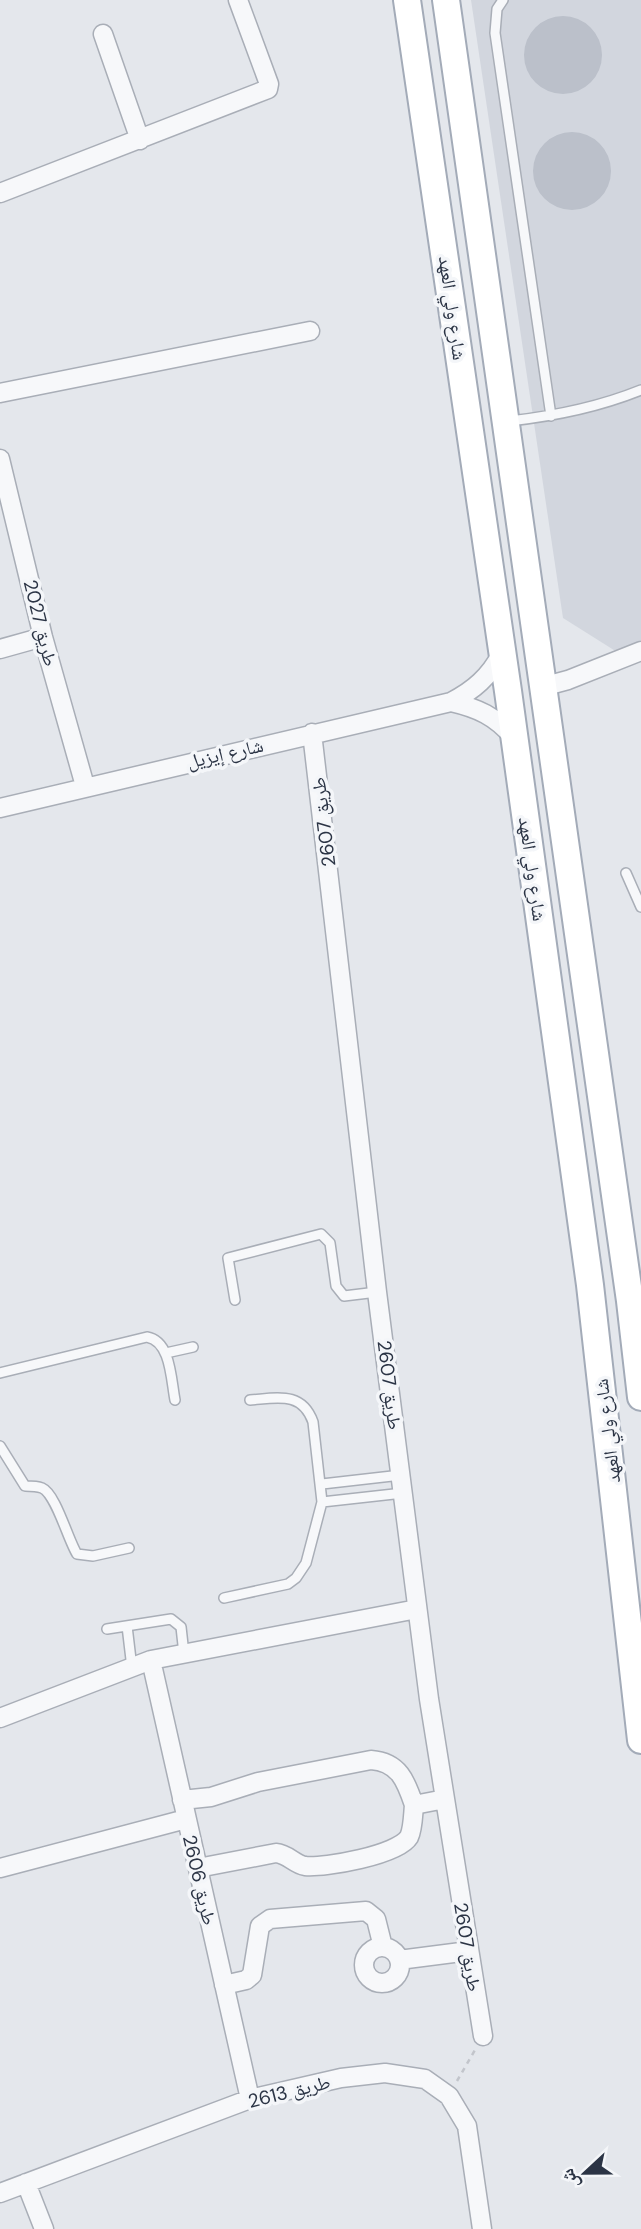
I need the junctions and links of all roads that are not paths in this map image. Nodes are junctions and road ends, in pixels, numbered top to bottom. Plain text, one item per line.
1 (237, 0) edge
2 (407, 0) edge
3 (446, 0) edge
4 (503, 0) edge
5 (103, 33) dead end
6 (140, 140) junction
7 (0, 193) edge
8 (310, 331) dead end
9 (641, 390) edge
10 (0, 393) edge
11 (551, 416) junction
12 (505, 421) junction
13 (0, 459) edge
14 (6, 507) edge
15 (43, 637) junction
16 (0, 649) edge
17 (641, 651) edge
18 (502, 653) junction
19 (542, 687) junction
20 (508, 691) junction
21 (451, 702) junction
22 (312, 733) junction
23 (514, 738) junction
24 (85, 786) junction
25 (0, 808) edge
26 (625, 873) dead end
27 (641, 907) edge
28 (377, 1292) junction
29 (235, 1300) dead end
30 (193, 1347) dead end
31 (166, 1353) junction
32 (0, 1373) edge
33 (641, 1397) edge
34 (175, 1400) dead end
35 (250, 1400) dead end
36 (0, 1446) edge
37 (322, 1484) junction
38 (402, 1484) junction
39 (322, 1502) junction
40 (619, 1539) junction
41 (129, 1548) dead end
42 (224, 1598) dead end
43 (417, 1609) junction
44 (127, 1626) junction
45 (107, 1629) dead end
46 (641, 1633) edge
47 (184, 1654) junction
48 (151, 1660) junction
49 (132, 1668) junction
50 (0, 1718) edge
51 (641, 1740) edge
52 (444, 1799) junction
53 (182, 1800) junction
54 (414, 1805) junction
55 (187, 1819) junction
56 (0, 1868) edge
57 (198, 1868) junction
58 (383, 1947) junction
59 (469, 1951) junction
60 (399, 1960) junction
61 (224, 1985) junction
62 (483, 2036) road end
63 (250, 2099) junction
64 (26, 2183) junction
65 (2, 2189) edge
66 (44, 2229) edge
67 (482, 2229) edge

1 - 6 street
2 - 18 main road, شارع ولي العهد
3 - 12 main road, شارع ولي العهد
4 - 11 lane
5 - 6 street
6 - 7 street
8 - 10 street
9 - 11 lane
11 - 12 lane
12 - 19 main road, شارع ولي العهد
13 - 14 street, طريق 2027
14 - 15 street, طريق 2027
15 - 16 street
15 - 24 street, طريق 2027
17 - 19 street
18 - 20 main road, شارع ولي العهد
18 - 21 street, شارع إيزيل
19 - 20 main road
19 - 33 main road, شارع ولي العهد
20 - 23 main road, شارع ولي العهد
21 - 22 street, شارع إيزيل
21 - 23 street, شارع إيزيل
22 - 24 street, شارع إيزيل
22 - 28 street, طريق 2607
23 - 40 main road, شارع ولي العهد
24 - 25 street, شارع إيزيل
26 - 27 lane
28 - 29 lane
28 - 38 street, طريق 2607
30 - 31 lane
31 - 32 lane
31 - 34 lane
35 - 37 lane
36 - 41 lane
37 - 38 lane
37 - 39 lane
38 - 39 lane
38 - 43 street, طريق 2607
39 - 42 lane
40 - 46 main road
40 - 51 main road, شارع ولي العهد
43 - 47 street
43 - 52 street, طريق 2607
44 - 45 lane
44 - 47 lane
44 - 49 lane
47 - 48 street
48 - 49 street
48 - 53 street, طريق 2606
49 - 50 street
52 - 54 street
52 - 59 street, طريق 2607
53 - 54 street
53 - 55 street, طريق 2606
54 - 57 street
55 - 56 street
55 - 57 street, طريق 2606
57 - 61 street, طريق 2606
58 - 60 street
58 - 60 street
58 - 61 street
59 - 60 street
59 - 62 street, طريق 2607
61 - 63 street, طريق 2606
63 - 64 street, طريق 2613
63 - 67 street, طريق 2613
64 - 65 street, طريق 2613
64 - 66 street

